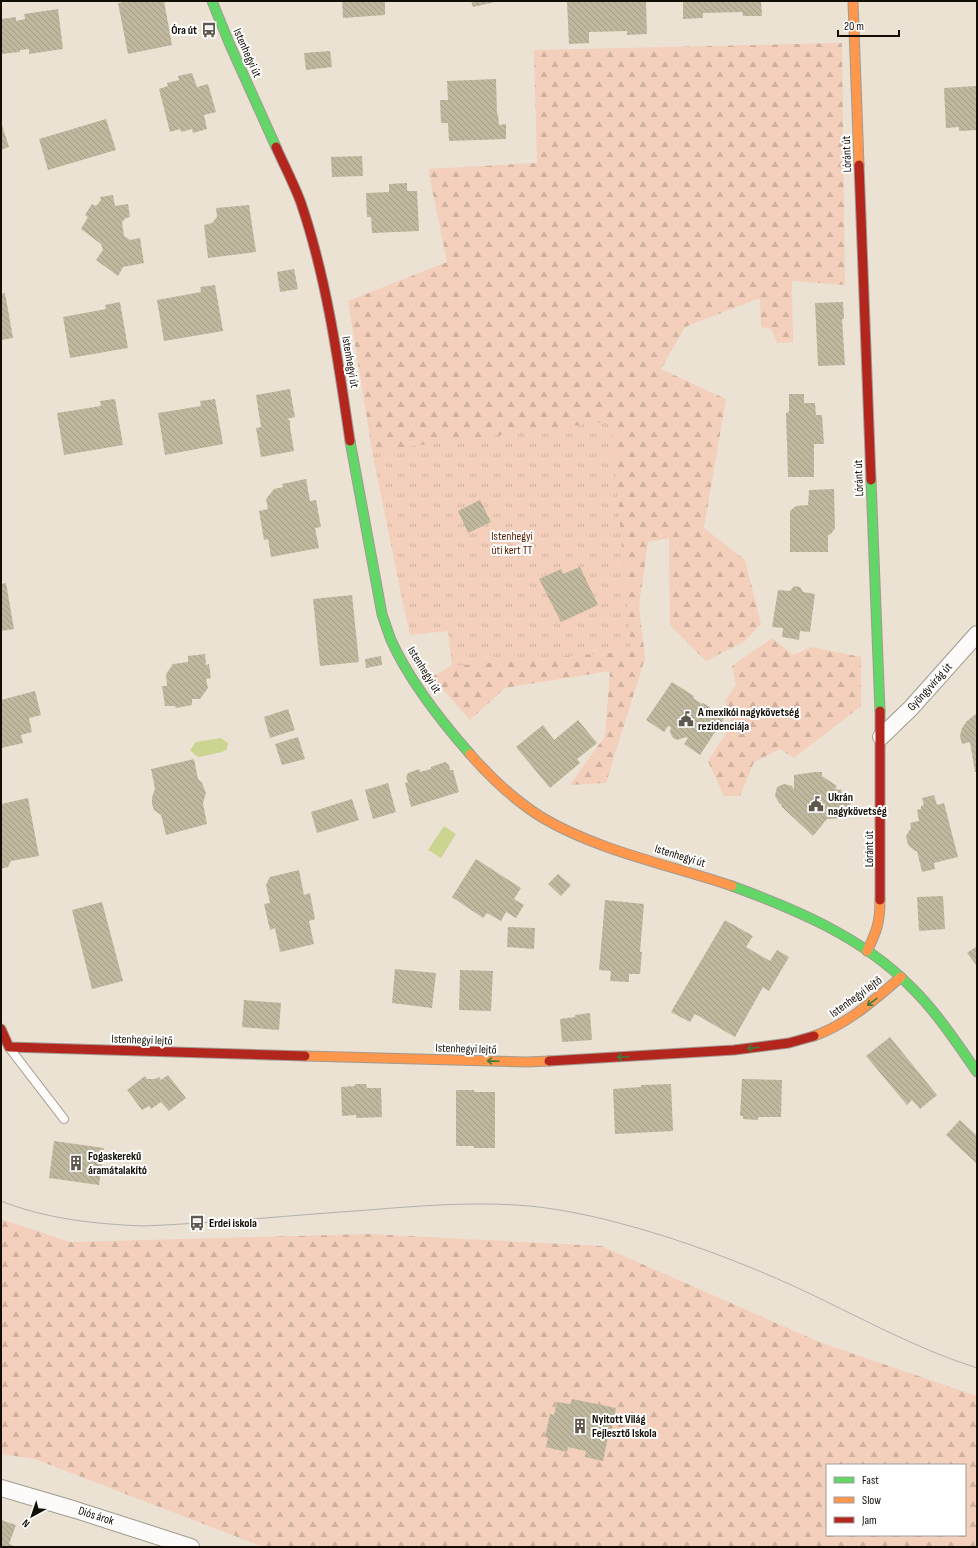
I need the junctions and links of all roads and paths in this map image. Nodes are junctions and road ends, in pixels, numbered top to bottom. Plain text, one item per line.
1 (212, 1) edge
2 (853, 1) edge
3 (977, 634) edge
4 (881, 737) junction
5 (867, 951) junction
6 (901, 977) junction
7 (1, 1029) edge
8 (9, 1048) junction
9 (977, 1072) edge
10 (64, 1118) dead end
11 (1, 1488) edge
12 (191, 1547) edge

1 - 5 street, Istenhegyi út
2 - 4 street, Lóránt út
3 - 4 street, Gyöngyvirág út
4 - 5 street, Lóránt út
5 - 6 street, Istenhegyi út
6 -> 8 street, Istenhegyi lejtő
6 - 9 street, Istenhegyi út
7 - 8 street
8 - 10 lane
11 - 12 street, Diós árok

